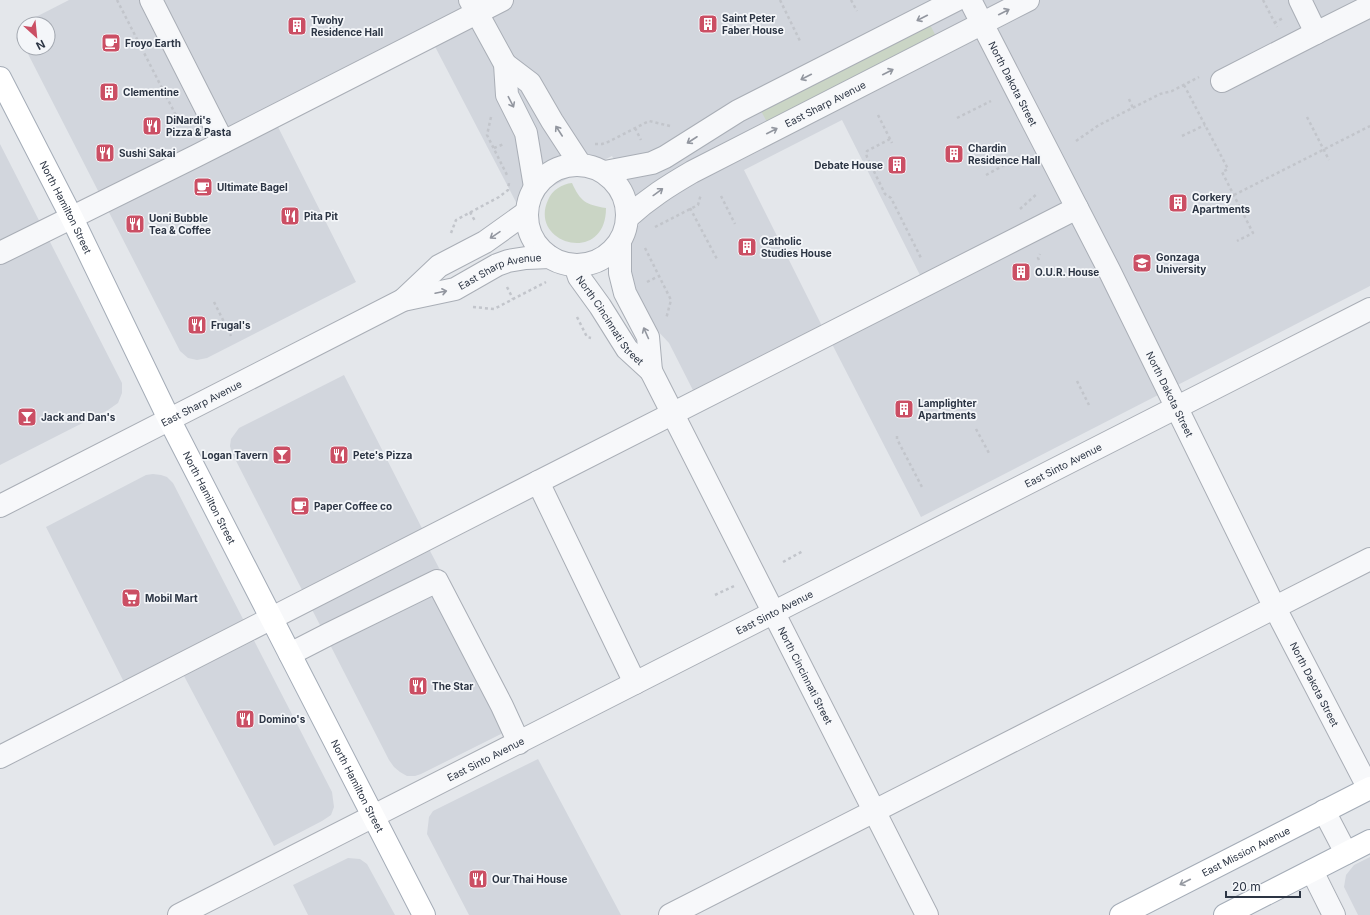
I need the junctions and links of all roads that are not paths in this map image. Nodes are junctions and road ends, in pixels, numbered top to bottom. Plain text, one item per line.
1 (151, 0) edge
2 (502, 0) edge
3 (956, 0) edge
4 (970, 0) edge
5 (1028, 0) edge
6 (1300, 0) edge
7 (473, 6) edge
8 (1370, 6) edge
9 (982, 24) junction
10 (1316, 33) junction
11 (505, 64) junction
12 (0, 78) edge
13 (1213, 78) road end
14 (223, 142) junction
15 (580, 164) junction
16 (605, 172) junction
17 (535, 187) junction
18 (1077, 208) junction
19 (527, 212) junction
20 (628, 217) junction
21 (72, 218) junction
22 (620, 242) junction
23 (0, 253) edge
24 (550, 257) junction
25 (575, 265) junction
26 (403, 300) junction
27 (1370, 309) edge
28 (652, 371) junction
29 (1177, 407) junction
30 (673, 413) junction
31 (170, 419) junction
32 (538, 482) junction
33 (0, 506) edge
34 (1370, 559) edge
35 (1275, 608) junction
36 (774, 614) junction
37 (272, 619) junction
38 (290, 654) junction
39 (635, 683) junction
40 (519, 743) junction
41 (0, 757) edge
42 (1369, 789) edge
43 (875, 811) junction
44 (1324, 811) junction
45 (374, 817) junction
46 (1370, 840) edge
47 (1346, 853) junction
48 (1312, 871) junction
49 (179, 915) edge
50 (424, 915) edge
51 (670, 915) edge
52 (927, 915) edge
53 (1121, 915) edge
54 (1225, 915) edge
55 (1334, 915) edge

1 - 14 street
2 - 7 street
3 -> 16 street
4 - 9 street, North Dakota Street
9 -> 5 street, East Sharp Avenue
6 - 10 street
7 - 11 street
7 - 14 street
8 - 10 street
9 - 18 street, North Dakota Street
20 -> 9 street, East Sharp Avenue
10 - 13 street
15 -> 11 street
11 -> 17 street
12 - 21 main road, North Hamilton Street
14 - 21 street
15 - 16 street
15 - 17 street
16 - 20 street
17 - 19 street
18 - 29 street, North Dakota Street
18 - 30 street
19 - 24 street
19 -> 26 street, East Sharp Avenue
20 - 22 street
21 - 23 street
21 - 31 main road, North Hamilton Street
22 - 25 street
28 -> 22 street, North Cincinnati Street
24 - 25 street
26 -> 24 street, East Sharp Avenue
25 - 28 street, North Cincinnati Street
26 - 31 street, East Sharp Avenue
27 - 29 street, East Sinto Avenue
28 - 30 street, North Cincinnati Street
29 - 35 street, North Dakota Street
29 - 36 street, East Sinto Avenue
30 - 32 street
30 - 36 street, North Cincinnati Street
31 - 33 street, East Sharp Avenue
31 - 37 main road, North Hamilton Street
32 - 37 street
32 - 39 street
34 - 35 street
35 - 42 street, North Dakota Street
35 - 43 street
36 - 39 street, East Sinto Avenue
36 - 43 street, North Cincinnati Street
37 - 38 main road, North Hamilton Street
37 - 41 street
38 - 40 street
38 - 45 main road, North Hamilton Street
39 - 40 street, East Sinto Avenue
40 - 45 street, East Sinto Avenue
42 - 44 main road, East Mission Avenue
43 - 51 street
43 - 52 street, North Cincinnati Street
44 - 47 street
44 -> 53 main road, East Mission Avenue
45 - 49 street, East Sinto Avenue
45 - 50 main road, North Hamilton Street
46 - 47 main road
47 - 48 main road
48 - 54 main road
48 - 55 street

